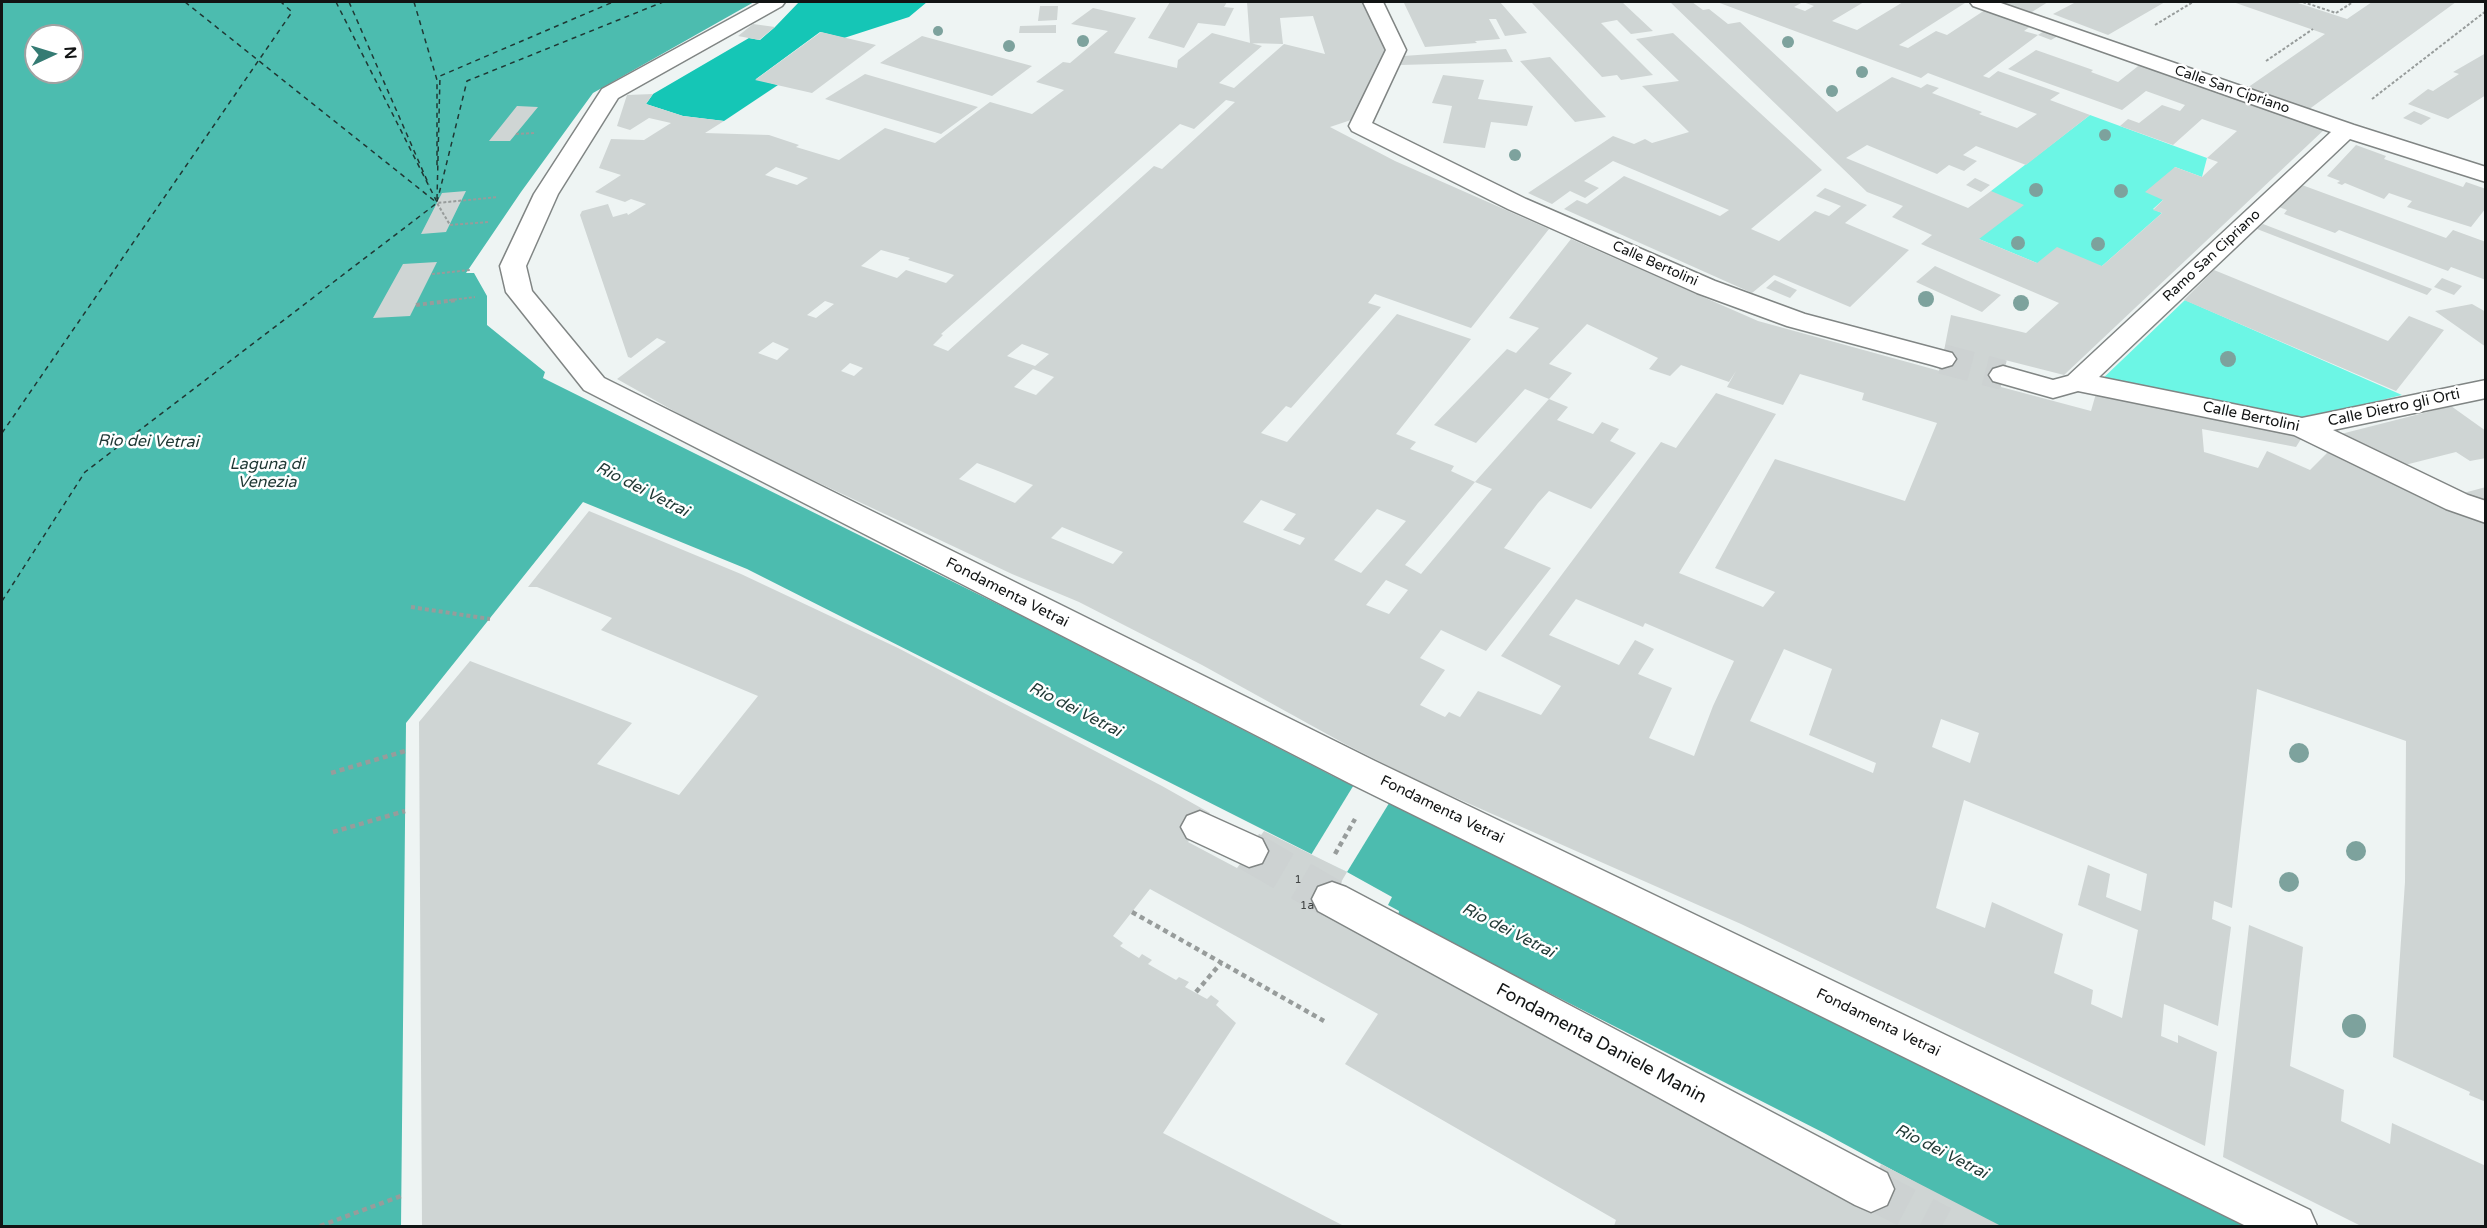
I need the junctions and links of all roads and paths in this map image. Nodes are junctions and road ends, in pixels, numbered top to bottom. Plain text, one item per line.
1 (775, 2) edge
2 (1373, 2) edge
3 (1980, 2) edge
4 (2302, 2) edge
5 (2353, 2) edge
6 (2486, 11) edge
7 (2313, 29) dead end
8 (2226, 88) junction
9 (2315, 119) junction
10 (2346, 130) junction
11 (2486, 175) edge
12 (507, 196) dead end
13 (494, 221) dead end
14 (471, 270) dead end
15 (432, 273) dead end
16 (475, 297) dead end
17 (416, 305) dead end
18 (1942, 359) tunnel mouth
19 (2003, 375) tunnel mouth
20 (2078, 382) junction
21 (2486, 389) edge
22 (2302, 427) junction
23 (2486, 512) edge
24 (411, 607) dead end
25 (490, 618) dead end
26 (405, 751) dead end
27 (331, 773) dead end
28 (1360, 810) dead end
29 (405, 811) dead end
30 (1200, 827) dead end
31 (333, 832) dead end
32 (1340, 845) dead end
33 (1249, 851) tunnel mouth
34 (1332, 899) tunnel mouth
35 (1132, 912) dead end
36 (1221, 963) junction
37 (1196, 992) dead end
38 (1324, 1021) dead end
39 (1871, 1189) tunnel mouth
40 (401, 1196) dead end
41 (320, 1227) edge
42 (2294, 1227) edge

1 - 42 street, Fondamenta Vetrai
2 - 18 street, Calle Bertolini
3 - 8 street, Calle San Cipriano
4 - 5 path
6 - 9 path
7 - 8 path
8 - 9 street, Calle San Cipriano
9 - 10 street, Calle San Cipriano
10 - 11 street, Calle San Cipriano
10 - 20 street, Ramo San Cipriano
12 - 13 path
14 - 15 path
16 - 17 path
19 - 20 street, Calle Bertolini
20 - 22 street, Calle Bertolini
21 - 22 street, Calle Dietro gli Orti
22 - 23 street, Calle Bertolini
24 - 25 path
26 - 27 path
28 - 32 path
29 - 31 path
30 - 33 street
34 - 39 street, Fondamenta Daniele Manin
35 - 36 path
36 - 37 path
36 - 38 path
40 - 41 path

